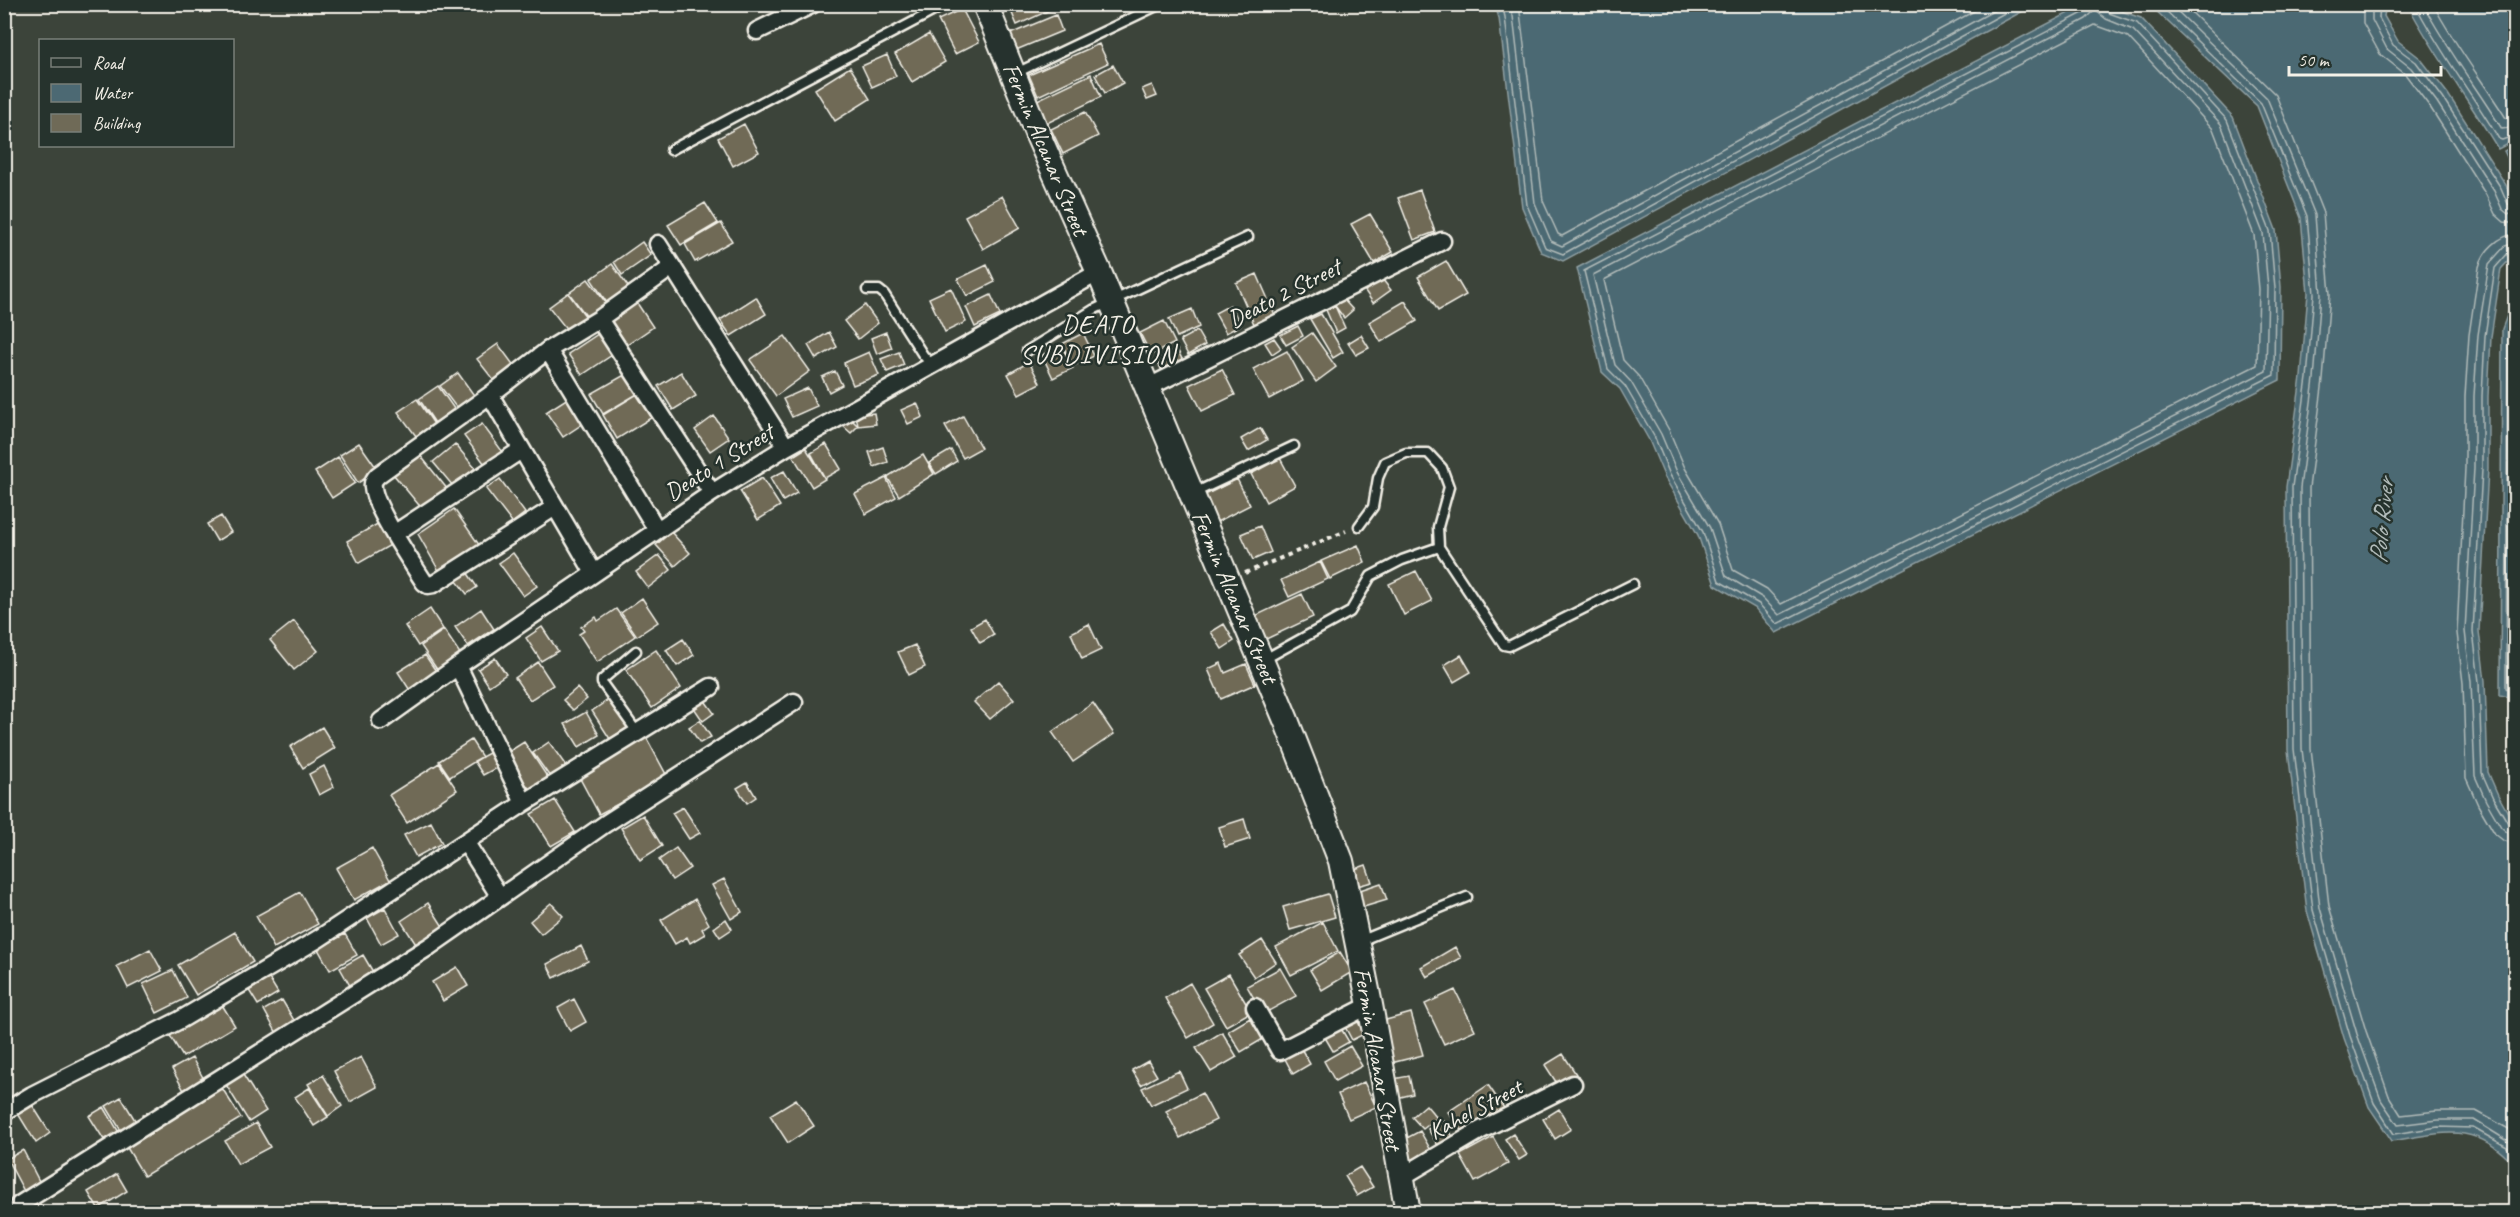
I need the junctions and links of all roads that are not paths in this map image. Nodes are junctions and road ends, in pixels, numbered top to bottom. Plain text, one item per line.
1 (813, 4) edge
2 (947, 4) edge
3 (985, 4) edge
4 (1161, 4) edge
5 (757, 31) dead end
6 (1014, 74) junction
7 (671, 150) dead end
8 (1248, 237) dead end
9 (1442, 241) dead end
10 (658, 244) dead end
11 (672, 267) junction
12 (1099, 272) junction
13 (867, 290) dead end
14 (1111, 302) junction
15 (599, 319) junction
16 (548, 350) junction
17 (1027, 351) dead end
18 (932, 366) junction
19 (1147, 387) junction
20 (490, 395) junction
21 (1294, 446) dead end
22 (786, 447) junction
23 (521, 450) junction
24 (712, 493) junction
25 (1192, 494) junction
26 (555, 507) junction
27 (1359, 526) road end
28 (657, 530) junction
29 (394, 534) junction
30 (1439, 547) junction
31 (594, 573) junction
32 (1633, 584) dead end
33 (636, 651) dead end
34 (1261, 661) junction
35 (458, 666) junction
36 (711, 687) dead end
37 (794, 702) dead end
38 (381, 721) dead end
39 (638, 732) junction
40 (524, 803) junction
41 (466, 843) junction
42 (500, 897) junction
43 (1467, 897) dead end
44 (1357, 942) junction
45 (1370, 1005) junction
46 (1255, 1007) dead end
47 (1573, 1084) dead end
48 (4, 1112) edge
49 (1400, 1178) junction
50 (19, 1205) dead end
51 (1408, 1212) edge

1 - 5 street
2 - 7 lane
3 - 6 main road, Fermin Alcanar Street
4 - 6 lane
6 - 12 main road, Fermin Alcanar Street
8 - 14 lane
9 - 19 street, Deato 2 Street
10 - 11 street
11 - 15 street
11 - 22 street
12 - 14 main road, Fermin Alcanar Street
12 - 18 street, Deato 1 Street
13 - 18 lane
14 - 17 lane
14 - 19 main road, Fermin Alcanar Street
15 - 16 street
15 - 24 street
16 - 20 street
16 - 28 street
18 - 22 street, Deato 1 Street
19 - 25 main road, Fermin Alcanar Street
20 - 23 street
20 - 29 street
21 - 25 lane
22 - 24 street, Deato 1 Street
23 - 26 street
23 - 29 street
24 - 28 street, Deato 1 Street
25 - 34 main road, Fermin Alcanar Street
26 - 29 street
26 - 31 street
27 - 30 lane
28 - 31 street, Deato 1 Street
30 - 32 lane
30 - 34 lane
31 - 35 street, Deato 1 Street
33 - 39 lane
34 - 44 main road, Fermin Alcanar Street
35 - 38 street, Deato 1 Street
35 - 40 street
36 - 39 street
37 - 42 street
39 - 40 street
40 - 41 street
41 - 42 street
41 - 48 street
42 - 50 street
43 - 44 lane
44 - 45 main road, Fermin Alcanar Street
45 - 46 street
45 - 49 main road, Fermin Alcanar Street
47 - 49 street, Kahel Street
49 - 51 main road, Fermin Alcanar Street

